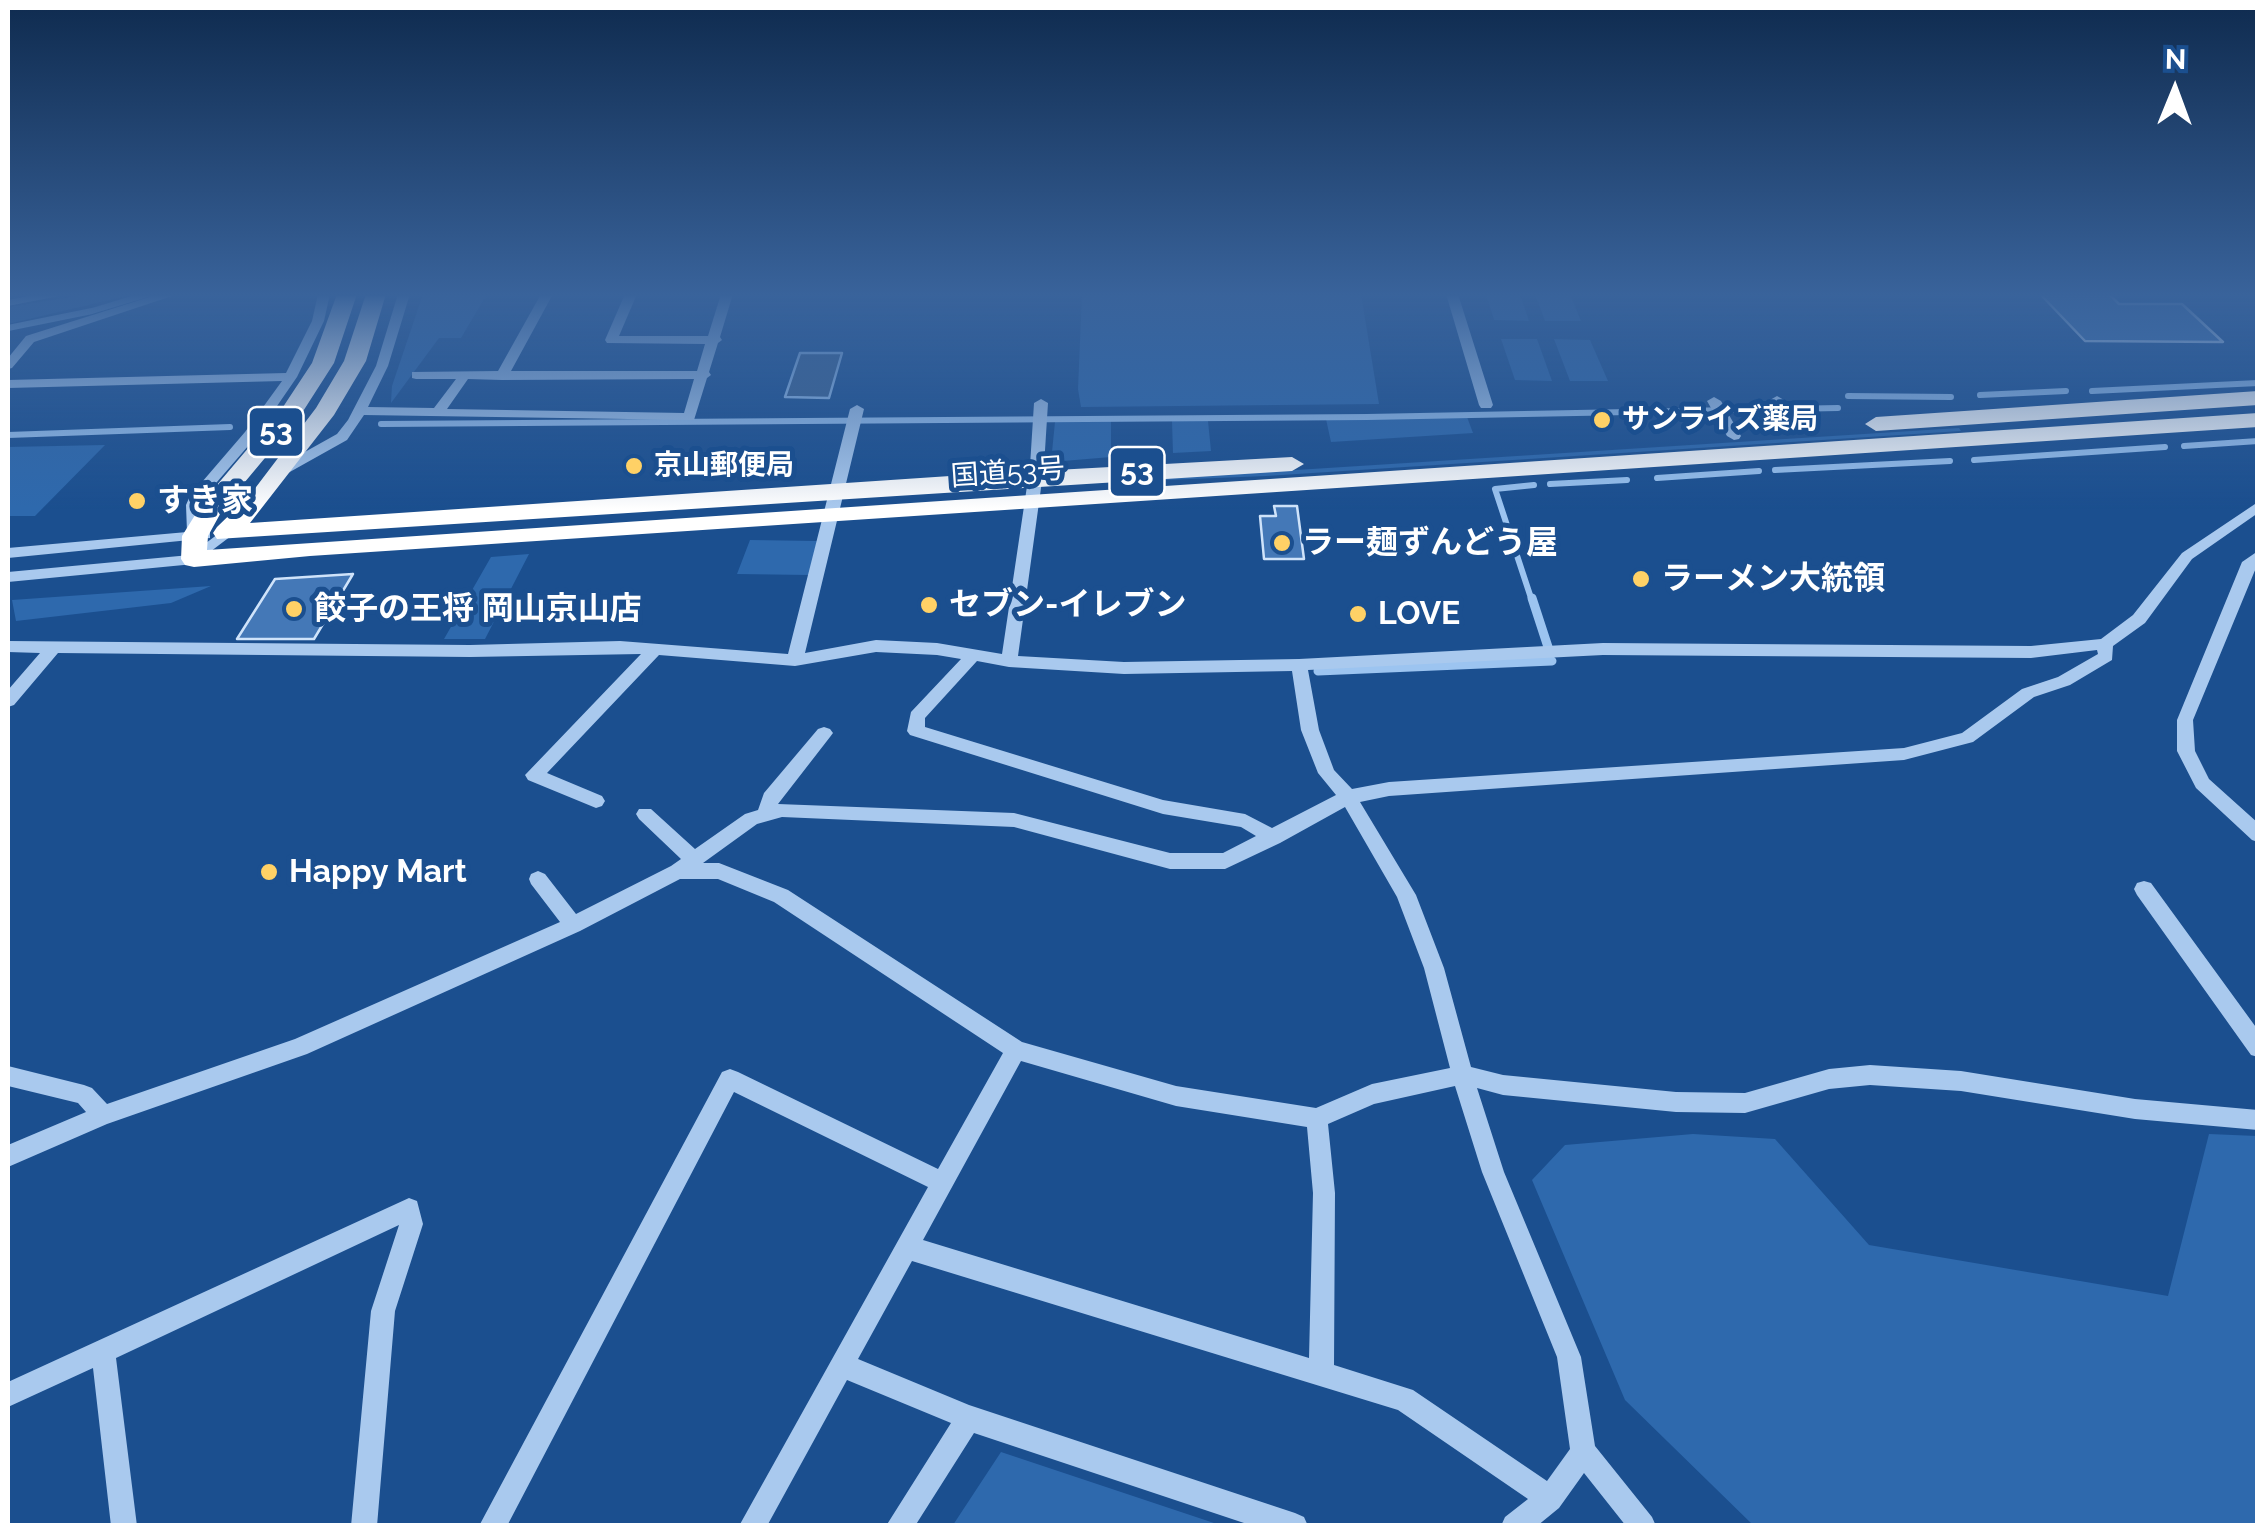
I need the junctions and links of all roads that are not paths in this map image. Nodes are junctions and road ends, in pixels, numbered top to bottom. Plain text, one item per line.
1 (297, 366) edge
2 (322, 366) edge
3 (351, 366) edge
4 (382, 366) edge
5 (508, 366) edge
6 (708, 366) edge
7 (1474, 366) edge
8 (416, 375) dead end
9 (705, 375) junction
10 (464, 376) junction
11 (502, 376) junction
12 (291, 377) junction
13 (8, 384) edge
14 (2258, 398) edge
15 (1486, 405) dead end
16 (1717, 406) dead end
17 (358, 411) junction
18 (1041, 413) dead end
19 (437, 414) junction
20 (1980, 416) junction
21 (855, 418) dead end
22 (2258, 420) edge
23 (1734, 436) junction
24 (1998, 437) junction
25 (284, 470) junction
26 (1033, 490) junction
27 (259, 500) junction
28 (834, 503) junction
29 (2258, 506) edge
30 (294, 528) junction
31 (226, 533) junction
32 (195, 547) junction
33 (8, 553) edge
34 (2258, 556) edge
35 (8, 577) edge
36 (2105, 644) junction
37 (8, 646) edge
38 (54, 647) junction
39 (656, 649) junction
40 (973, 656) junction
41 (795, 660) junction
42 (1010, 661) junction
43 (1299, 665) junction
44 (8, 701) edge
45 (824, 732) dead end
46 (1348, 797) junction
47 (596, 801) dead end
48 (645, 814) dead end
49 (766, 814) junction
50 (2258, 835) edge
51 (1274, 838) junction
52 (686, 865) junction
53 (538, 879) dead end
54 (2144, 889) dead end
55 (574, 925) junction
56 (2258, 1048) edge
57 (1016, 1050) junction
58 (1462, 1075) junction
59 (8, 1076) edge
60 (104, 1115) junction
61 (1316, 1118) junction
62 (2258, 1120) edge
63 (8, 1156) edge
64 (942, 1182) junction
65 (908, 1248) junction
66 (103, 1350) junction
67 (841, 1365) junction
68 (1322, 1372) junction
69 (8, 1395) edge
70 (969, 1418) junction
71 (1583, 1452) junction
72 (1550, 1499) junction
73 (124, 1526) edge
74 (364, 1526) edge
75 (492, 1526) edge
76 (752, 1526) edge
77 (900, 1526) edge
78 (1296, 1526) edge
79 (1514, 1526) edge
80 (1643, 1526) edge

1 - 12 street
2 - 32 highway, 53
3 - 25 highway, 53
4 - 17 street
5 - 11 street
6 - 9 street
7 - 15 street
8 - 10 street
9 - 11 street
9 - 19 street
10 - 11 street
10 - 19 street
12 - 13 street
12 - 32 street
14 - 20 highway, 国道53号 / 53
16 - 23 street
17 - 19 street
17 - 25 street
18 - 26 street
20 - 23 highway, 国道53号 / 53
20 - 24 street
21 - 28 street
22 - 24 highway, 国道53号 / 53
23 - 26 highway, 国道53号 / 53
24 - 26 highway, 国道53号 / 53
25 - 27 highway, 53
26 - 28 highway, 国道53号 / 53
26 - 42 street
27 - 30 highway, 53
27 - 31 highway, 53
28 - 30 highway, 国道53号 / 53
28 - 32 highway, 国道53号 / 53
28 - 41 street
29 - 36 street
30 - 31 highway, 53
31 - 32 street
31 - 32 street
32 - 33 street
32 - 35 street
34 - 50 street
36 - 43 street
36 - 46 street
37 - 38 street
38 - 39 street
38 - 44 street
39 - 41 street
39 - 47 street
40 - 41 street
40 - 42 street
40 - 51 street
42 - 43 street
43 - 46 street
45 - 49 street
46 - 51 street
46 - 58 street
48 - 52 street
49 - 51 street
49 - 52 street
52 - 55 street
52 - 57 street
53 - 55 street
54 - 56 street
55 - 60 street
57 - 61 street
57 - 64 street
58 - 61 street
58 - 62 street
58 - 71 street
59 - 60 street
60 - 63 street
61 - 68 street
64 - 65 street
64 - 75 street
65 - 67 street
65 - 68 street
66 - 69 street
66 - 73 street
66 - 74 street
67 - 70 street
67 - 76 street
68 - 72 street
70 - 77 street
70 - 78 street
71 - 72 street
71 - 80 street
72 - 79 street

